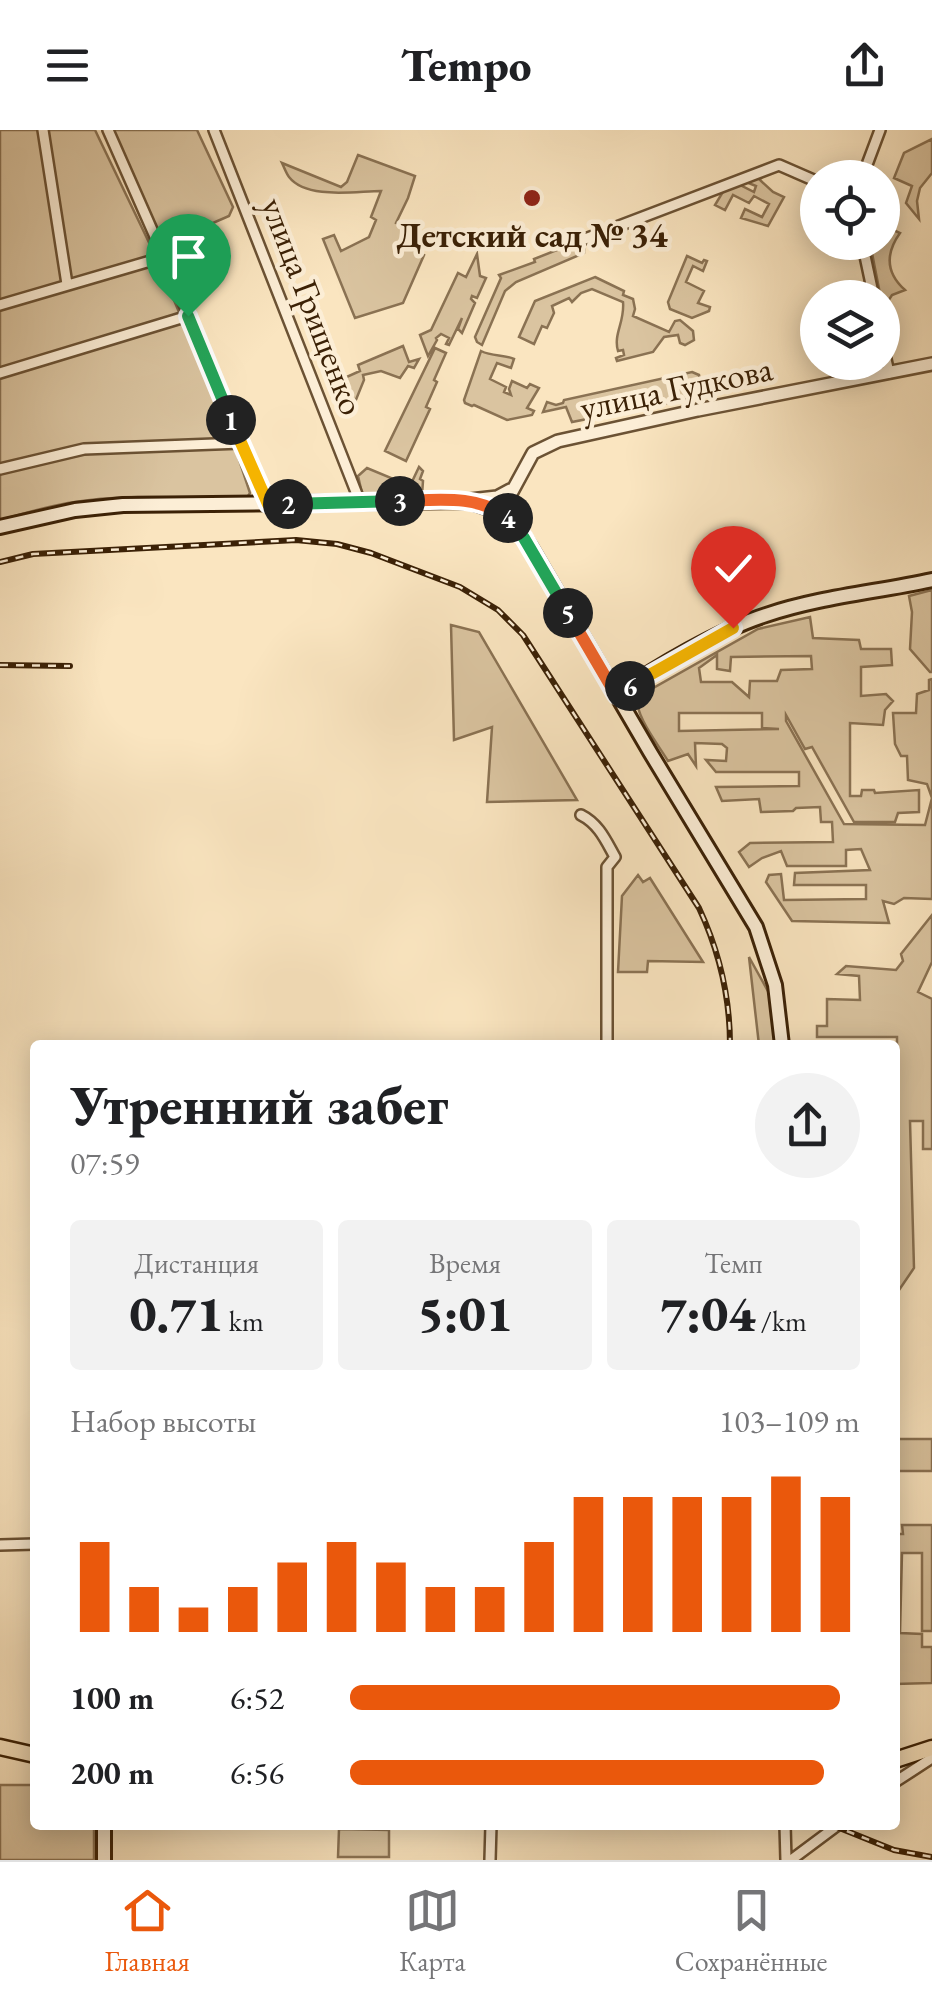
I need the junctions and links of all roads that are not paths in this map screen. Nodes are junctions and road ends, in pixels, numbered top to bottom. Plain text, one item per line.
1 (43, 130) edge
2 (108, 130) edge
3 (214, 130) edge
4 (880, 130) edge
5 (869, 160) edge
6 (800, 174) edge
7 (585, 240) dead end
8 (164, 256) junction
9 (67, 284) junction
10 (0, 304) edge
11 (188, 316) junction
12 (932, 364) edge
13 (900, 370) edge
14 (0, 373) edge
15 (849, 380) edge
16 (241, 443) junction
17 (0, 469) edge
18 (513, 488) junction
19 (467, 500) junction
20 (360, 502) junction
21 (268, 504) junction
22 (501, 512) junction
23 (0, 527) edge
24 (520, 531) junction
25 (932, 580) edge
26 (616, 695) junction
27 (581, 815) dead end
28 (607, 1040) edge
29 (781, 1040) edge
30 (30, 1544) edge
31 (0, 1545) edge
32 (0, 1747) edge
33 (932, 1748) edge
34 (30, 1755) edge
35 (900, 1758) edge
36 (932, 1758) edge
37 (900, 1779) edge
38 (104, 1830) edge
39 (490, 1830) edge
40 (785, 1830) edge
41 (831, 1830) edge
42 (104, 1860) edge
43 (490, 1860) edge
44 (788, 1860) edge

1 - 9 street
2 - 8 street
3 - 20 street, улица Грищенко
4 - 5 street
6 - 7 street
8 - 9 street
8 - 11 street
9 - 10 street
11 - 14 street
11 - 16 street
12 - 13 street, улица Гудкова
15 - 18 street, улица Гудкова
16 - 17 street
16 - 21 street
18 - 19 street
18 - 22 street, улица Гудкова
18 - 24 street
19 - 20 main road
19 - 22 main road
20 - 21 main road
21 - 23 main road
22 - 24 main road
24 - 26 main road
25 - 26 main road
26 - 29 main road
27 - 28 street
30 - 31 street
32 - 34 main road
33 - 35 main road
36 - 37 street
38 - 42 main road
39 - 43 street
40 - 44 street
41 - 44 street

